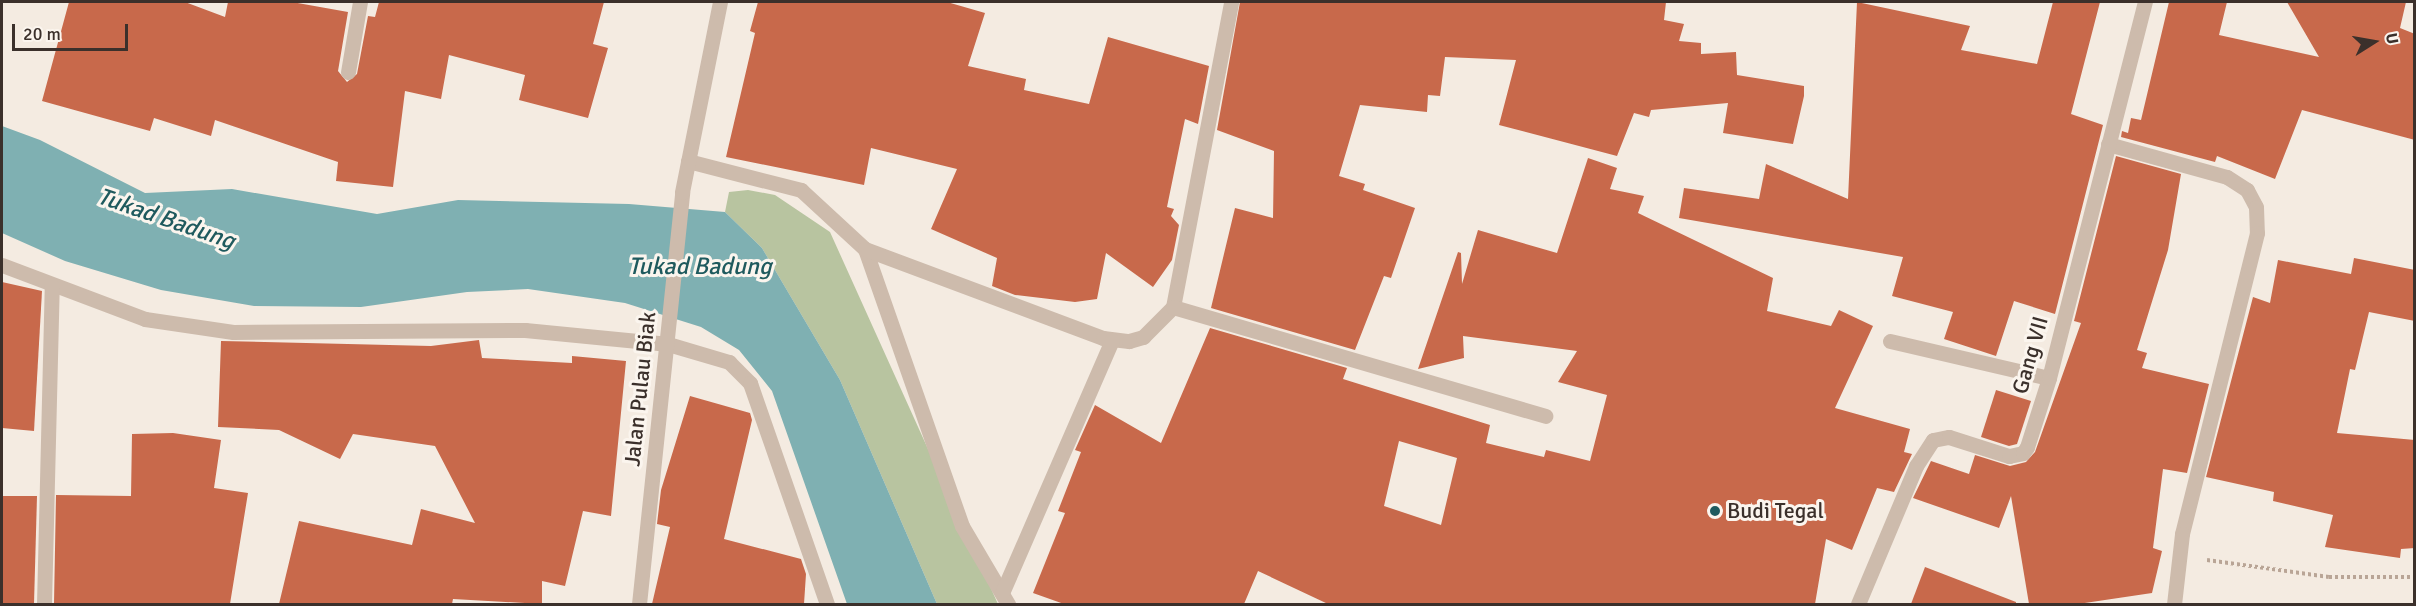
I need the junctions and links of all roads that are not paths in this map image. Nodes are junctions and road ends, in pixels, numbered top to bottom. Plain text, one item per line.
1 (360, 2) edge
2 (720, 2) edge
3 (1231, 2) edge
4 (2145, 2) edge
5 (348, 72) dead end
6 (2108, 144) junction
7 (688, 161) junction
8 (865, 249) junction
9 (2, 265) edge
10 (52, 286) junction
11 (1173, 307) junction
12 (1112, 340) junction
13 (1890, 341) dead end
14 (668, 344) junction
15 (2049, 378) junction
16 (1545, 416) dead end
17 (1005, 598) edge
18 (44, 604) edge
19 (639, 604) edge
20 (828, 604) edge
21 (1858, 604) edge
22 (2174, 604) edge

1 - 5 street
2 - 7 street, Jalan Pulau Biak
3 - 11 street
4 - 6 street, Gang VII
6 - 15 street, Gang VII
6 - 22 street
7 - 8 street
7 - 14 street, Jalan Pulau Biak
8 - 12 street
8 - 17 street
9 - 10 street
10 - 14 street
10 - 18 street
11 - 12 street
11 - 16 street
12 - 17 street
13 - 15 street
14 - 19 street, Jalan Pulau Biak
14 - 20 street
15 - 21 street, Gang VII

